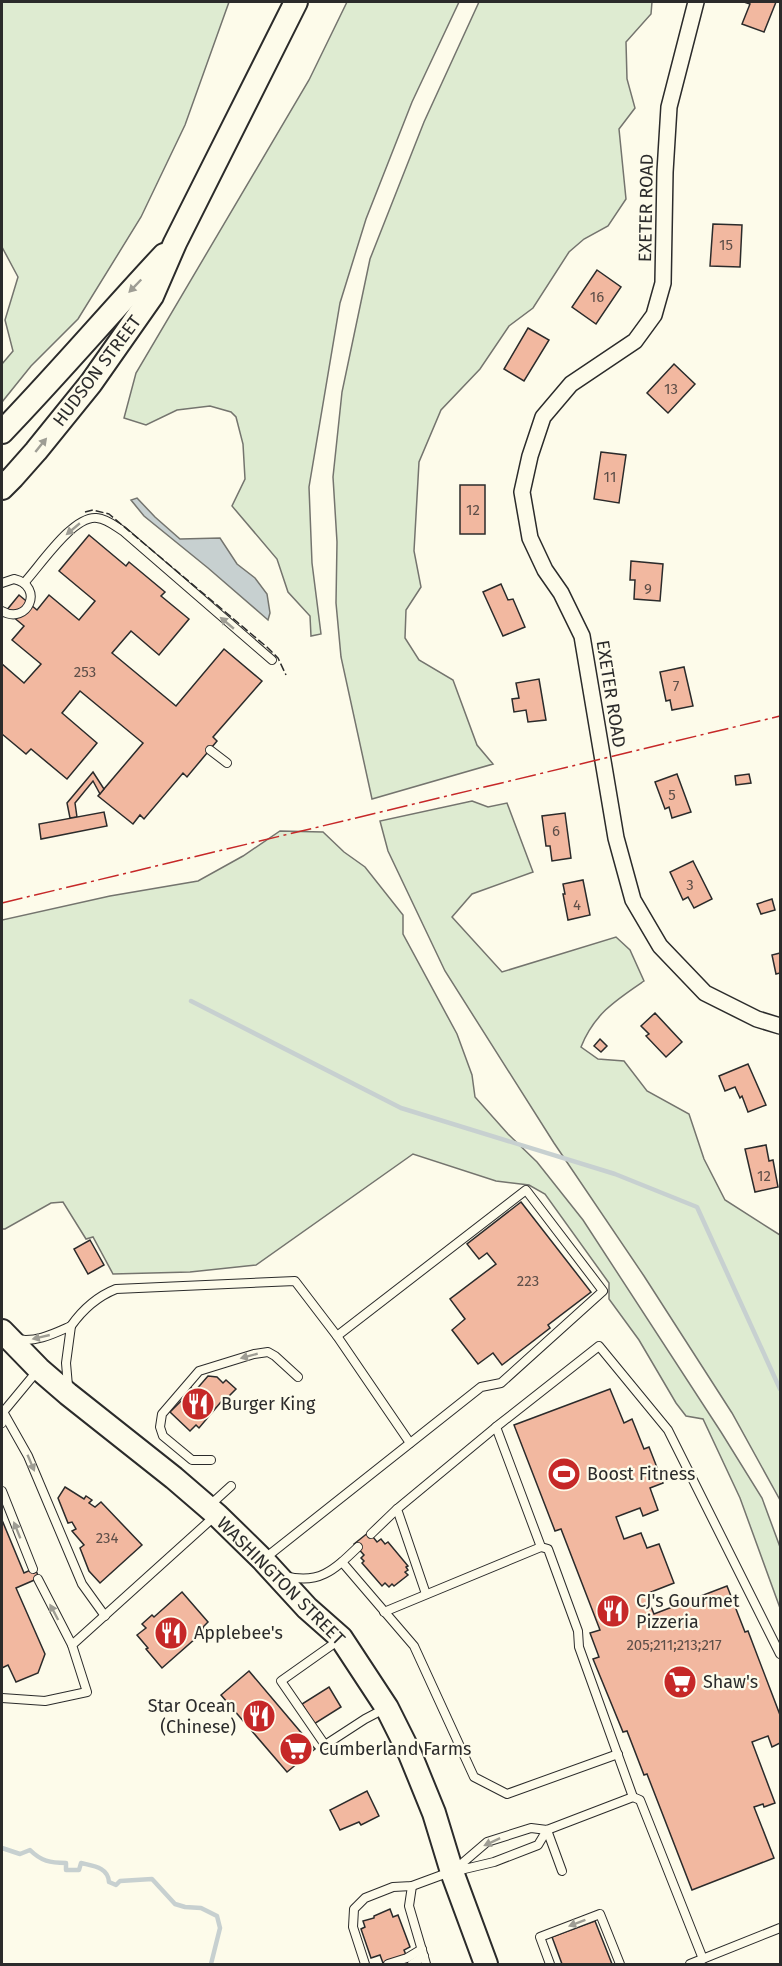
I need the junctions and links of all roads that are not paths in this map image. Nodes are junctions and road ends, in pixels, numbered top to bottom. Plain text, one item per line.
1 (296, 2) edge
2 (696, 2) edge
3 (175, 243) junction
4 (2, 432) edge
5 (2, 488) edge
6 (2, 583) edge
7 (24, 583) junction
8 (2, 611) edge
9 (272, 660) dead end
10 (210, 750) dead end
11 (227, 763) dead end
12 (780, 1026) edge
13 (71, 1326) junction
14 (3, 1333) edge
15 (337, 1336) junction
16 (39, 1369) junction
17 (298, 1377) dead end
18 (68, 1394) junction
19 (3, 1411) edge
20 (2, 1423) edge
21 (496, 1427) junction
22 (410, 1443) junction
23 (211, 1460) dead end
24 (231, 1486) dead end
25 (2, 1491) edge
26 (397, 1509) junction
27 (212, 1511) junction
28 (371, 1534) dead end
29 (358, 1547) dead end
30 (541, 1547) junction
31 (342, 1562) junction
32 (269, 1566) junction
33 (33, 1569) dead end
34 (38, 1579) dead end
35 (426, 1594) junction
36 (384, 1612) junction
37 (105, 1616) junction
38 (341, 1638) junction
39 (72, 1645) junction
40 (780, 1654) edge
41 (2, 1698) edge
42 (387, 1708) junction
43 (618, 1754) junction
44 (633, 1797) junction
45 (547, 1830) junction
46 (562, 1871) dead end
47 (452, 1872) junction
48 (412, 1886) junction
49 (780, 1928) edge
50 (424, 1957) edge
51 (703, 1959) junction
52 (365, 1965) edge
53 (388, 1965) edge
54 (412, 1965) edge
55 (486, 1965) edge
56 (550, 1965) edge
57 (620, 1965) edge
58 (690, 1965) edge

1 - 3 main road, HUDSON STREET
2 - 12 street, EXETER ROAD
3 -> 4 main road, HUDSON STREET
5 -> 3 main road, HUDSON STREET
6 - 7 lane
7 - 8 lane
9 -> 7 lane
10 - 11 lane
13 -> 14 lane
13 - 15 lane
13 - 18 lane
14 - 16 main road, WASHINGTON STREET
15 - 22 lane
15 - 22 lane
16 - 18 main road, WASHINGTON STREET
16 - 19 lane
17 -> 23 lane
18 - 27 main road, WASHINGTON STREET
19 - 20 lane
19 -> 37 lane
21 - 26 lane
21 - 30 lane
21 - 40 lane
22 - 32 lane
24 - 27 lane
33 -> 25 lane
26 - 28 lane
26 - 35 lane
27 - 32 main road, WASHINGTON STREET
27 - 37 lane
29 - 31 lane
30 - 35 lane
30 - 43 lane
31 - 32 lane
31 - 36 lane
32 - 38 main road, WASHINGTON STREET
39 -> 34 lane
35 - 36 lane
36 - 43 lane
37 - 39 lane
38 - 42 main road, WASHINGTON STREET
38 - 42 lane
39 - 41 lane
42 - 47 main road, WASHINGTON STREET
43 - 44 lane
44 - 45 lane
44 - 51 lane
45 - 46 lane
45 - 47 lane
45 -> 47 lane
47 - 48 lane
47 - 55 main road, WASHINGTON STREET
48 - 50 lane
48 - 52 lane
49 - 51 lane
50 - 53 lane
50 - 54 lane
51 - 58 lane
57 -> 56 lane

